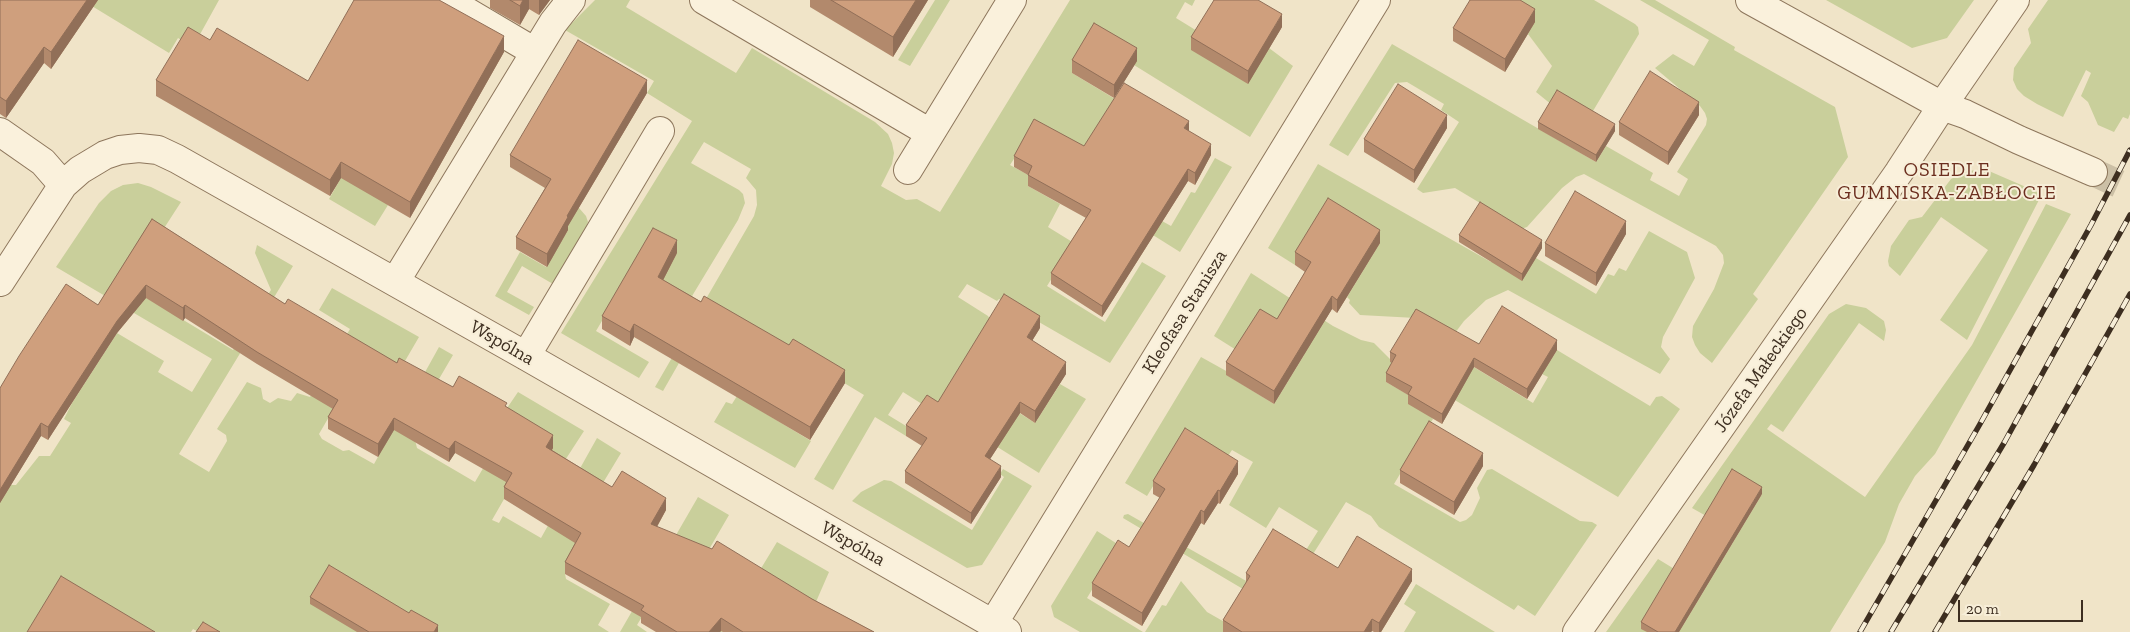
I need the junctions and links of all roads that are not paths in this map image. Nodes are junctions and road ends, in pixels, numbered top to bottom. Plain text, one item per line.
1 (447, 0) edge
2 (571, 0) edge
3 (704, 0) edge
4 (1012, 0) edge
5 (1376, 0) edge
6 (1750, 0) edge
7 (2015, 0) edge
8 (535, 52) junction
9 (1942, 106) junction
10 (660, 131) dead end
11 (0, 132) edge
12 (930, 133) junction
13 (908, 170) dead end
14 (2093, 172) tunnel mouth
15 (63, 185) junction
16 (0, 282) edge
17 (396, 282) junction
18 (526, 356) junction
19 (1000, 628) edge
20 (1577, 632) edge

1 - 8 street
2 - 8 street
3 - 12 street
4 - 12 street
5 - 19 street, Kleofasa Stanisza
6 - 9 street
7 - 9 street, Józefa Małeckiego
8 - 17 street
9 - 14 street
9 - 20 street, Józefa Małeckiego
10 - 18 street
11 - 15 street
12 - 13 street
15 - 16 street, Wspólna
15 - 17 street, Wspólna
17 - 18 street, Wspólna
18 - 19 street, Wspólna

